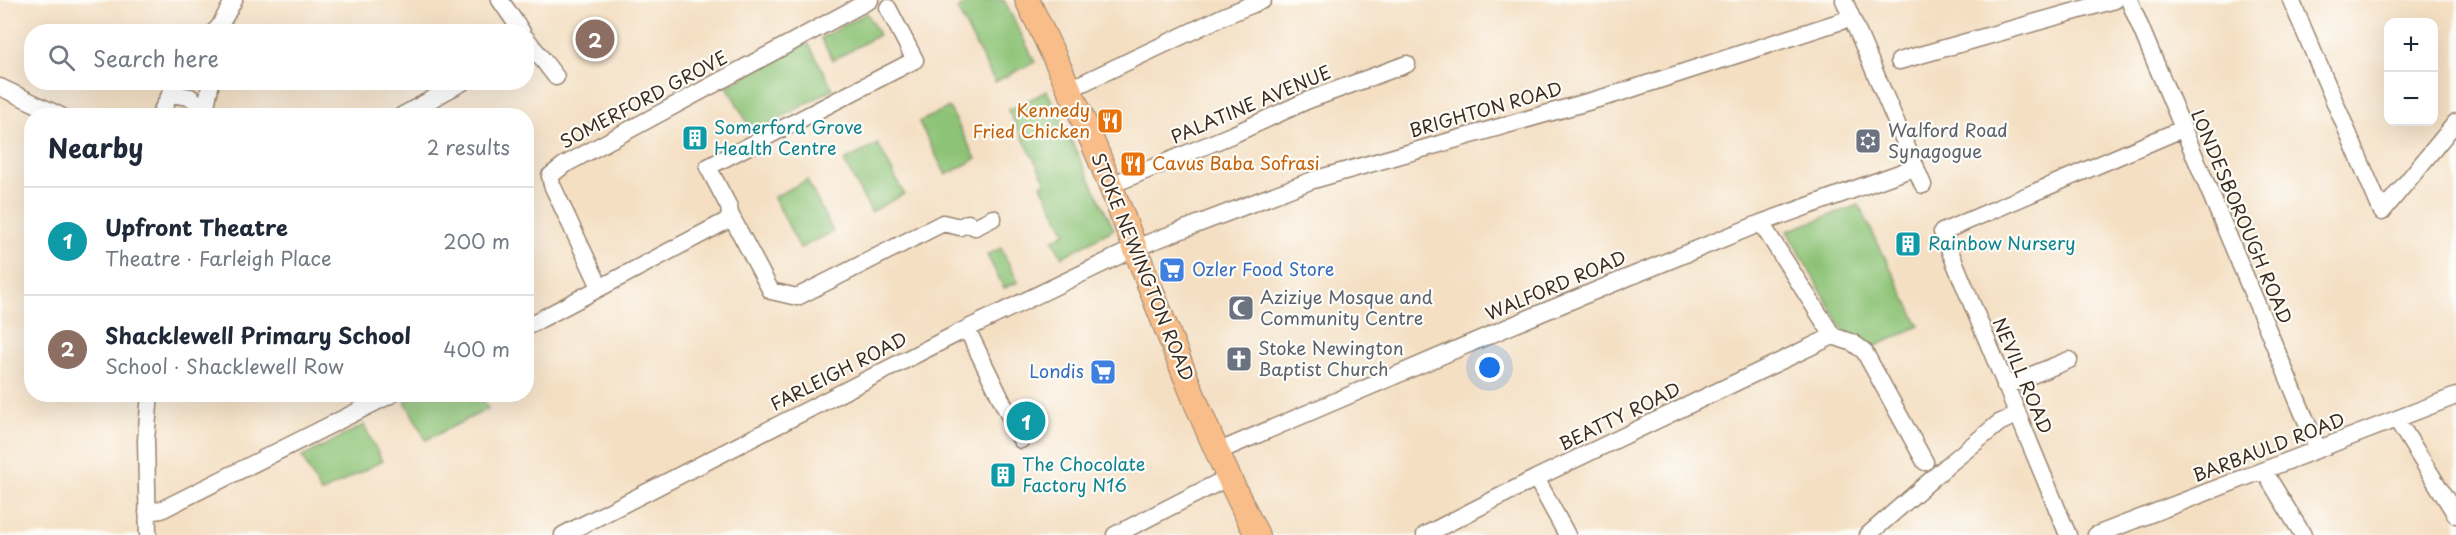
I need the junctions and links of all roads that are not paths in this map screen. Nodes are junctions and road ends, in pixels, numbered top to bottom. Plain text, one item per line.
1 (234, 0) edge
2 (500, 0) edge
3 (870, 0) edge
4 (1027, 0) edge
5 (1263, 0) edge
6 (1844, 0) edge
7 (2115, 0) edge
8 (2128, 0) edge
9 (2291, 0) edge
10 (888, 8) dead end
11 (1851, 18) junction
12 (220, 24) edge
13 (516, 24) edge
14 (534, 49) edge
15 (1899, 61) dead end
16 (1407, 64) dead end
17 (556, 77) dead end
18 (0, 87) edge
19 (1070, 89) junction
20 (172, 90) edge
21 (177, 90) edge
22 (209, 90) edge
23 (448, 90) edge
24 (44, 108) edge
25 (163, 108) edge
26 (201, 108) edge
27 (206, 108) edge
28 (416, 108) edge
29 (2456, 122) edge
30 (2182, 129) junction
31 (1916, 167) junction
32 (1111, 185) junction
33 (1923, 185) dead end
34 (732, 218) junction
35 (993, 218) dead end
36 (1761, 223) junction
37 (1135, 248) junction
38 (600, 287) junction
39 (534, 323) edge
40 (968, 329) junction
41 (1833, 336) junction
42 (2069, 360) dead end
43 (2005, 386) junction
44 (2456, 396) edge
45 (149, 402) edge
46 (376, 402) edge
47 (2018, 414) junction
48 (2397, 420) junction
49 (1021, 440) dead end
50 (2318, 449) junction
51 (1217, 452) junction
52 (1925, 462) dead end
53 (2264, 471) junction
54 (1227, 478) junction
55 (1536, 478) junction
56 (147, 512) junction
57 (2456, 515) edge
58 (1150, 528) edge
59 (2129, 530) edge
60 (148, 535) edge
61 (563, 535) edge
62 (1115, 535) edge
63 (1257, 535) edge
64 (1425, 535) edge
65 (1567, 535) edge
66 (1868, 535) edge
67 (2068, 535) edge
68 (2096, 535) edge
69 (2303, 535) edge

1 - 12 street
2 - 13 street
3 - 38 street, SOMERFORD GROVE
4 - 19 highway, STOKE NEWINGTON ROAD
5 - 19 street
6 - 11 street
7 - 15 street
8 - 30 street, LONDESBOROUGH ROAD
9 - 29 street
10 - 34 street
11 - 31 street
11 - 37 street, BRIGHTON ROAD
14 - 17 street
16 - 32 street, PALATINE AVENUE
18 - 24 street
19 - 32 highway, STOKE NEWINGTON ROAD
20 - 25 street
21 - 26 street
22 - 27 street
23 - 28 street
30 - 43 street, NEVILL ROAD
30 - 50 street, LONDESBOROUGH ROAD
31 - 33 street
31 - 36 street, WALFORD ROAD
32 - 37 highway, STOKE NEWINGTON ROAD
34 - 35 street
34 - 38 street
36 - 41 street
36 - 51 street, WALFORD ROAD
37 - 40 street, FARLEIGH ROAD
37 - 51 highway, STOKE NEWINGTON ROAD
38 - 39 street
40 - 49 street
40 - 61 street, FARLEIGH ROAD
41 - 52 street
41 - 55 street, BEATTY ROAD
42 - 43 street
43 - 47 street, NEVILL ROAD
44 - 48 street, BARBAULD ROAD
45 - 56 street
46 - 56 street
47 - 66 street
47 - 67 street, NEVILL ROAD
48 - 50 street, BARBAULD ROAD
48 - 57 street
50 - 53 street, BARBAULD ROAD
51 - 54 highway, STOKE NEWINGTON ROAD
53 - 59 street, BARBAULD ROAD
53 - 69 street
54 - 58 street
54 - 63 highway, STOKE NEWINGTON ROAD
55 - 64 street, BEATTY ROAD
55 - 65 street
56 - 60 street
58 - 62 street
59 - 68 street, BARBAULD ROAD

